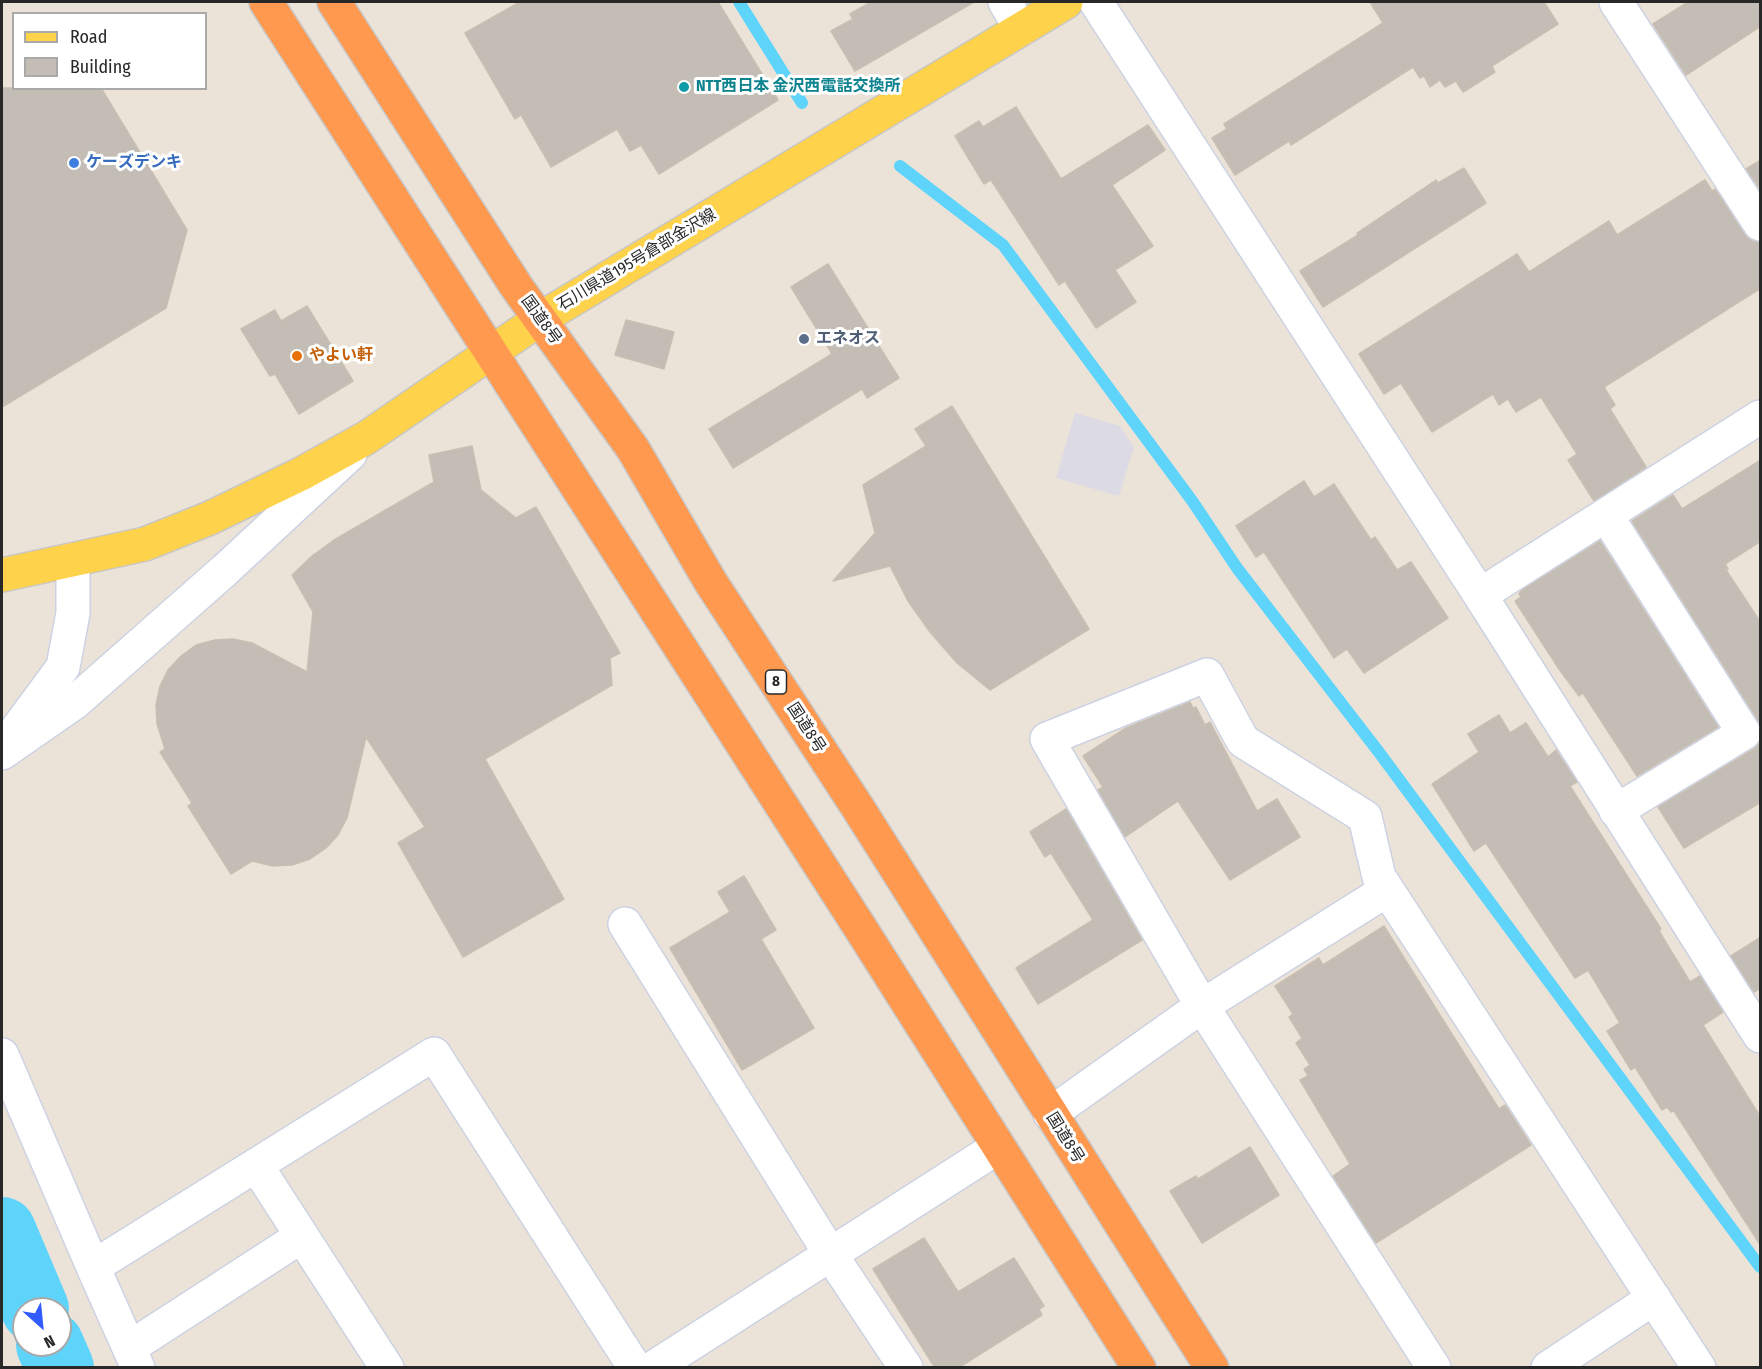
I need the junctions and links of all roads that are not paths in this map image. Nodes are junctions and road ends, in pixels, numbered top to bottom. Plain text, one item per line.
1 (266, 2) edge
2 (334, 2) edge
3 (1066, 2) edge
4 (1096, 2) edge
5 (1616, 2) edge
6 (1013, 15) edge
7 (1761, 224) edge
8 (540, 320) junction
9 (490, 353) junction
10 (1761, 417) edge
11 (366, 438) junction
12 (1606, 515) junction
13 (73, 560) junction
14 (2, 575) edge
15 (1480, 595) junction
16 (2, 751) edge
17 (1616, 811) junction
18 (1387, 890) junction
19 (625, 924) dead end
20 (1202, 1006) junction
21 (1761, 1036) edge
22 (2, 1055) edge
23 (1050, 1114) junction
24 (998, 1147) junction
25 (256, 1165) junction
26 (302, 1236) junction
27 (830, 1252) junction
28 (93, 1267) junction
29 (1654, 1298) junction
30 (133, 1358) edge
31 (387, 1368) edge
32 (635, 1368) edge
33 (652, 1368) edge
34 (906, 1368) edge
35 (1139, 1368) edge
36 (1212, 1368) edge
37 (1434, 1368) edge
38 (1548, 1368) edge
39 (1700, 1368) edge

1 - 9 highway
2 - 8 highway, 国道8号 / 8
3 - 6 main road, 石川県道195号倉部金沢線
4 - 15 street
5 - 7 street
6 - 8 main road, 石川県道195号倉部金沢線
8 - 9 main road, 石川県道195号倉部金沢線
8 - 23 highway, 国道8号 / 8
9 - 11 main road, 石川県道195号倉部金沢線
9 - 24 highway
10 - 12 street
11 - 13 main road, 石川県道195号倉部金沢線
11 - 16 street
12 - 15 street
12 - 17 street
13 - 14 main road, 石川県道195号倉部金沢線
13 - 16 street
15 - 17 street
17 - 21 street
18 - 20 street
18 - 20 street
18 - 29 street
19 - 27 street
20 - 23 street
20 - 37 street
22 - 28 street
23 - 36 highway, 国道8号 / 8
24 - 27 street
24 - 35 highway
25 - 26 street
25 - 28 street
25 - 32 street
26 - 30 street
26 - 31 street
27 - 33 street
27 - 34 street
28 - 30 street
29 - 38 street
29 - 39 street

